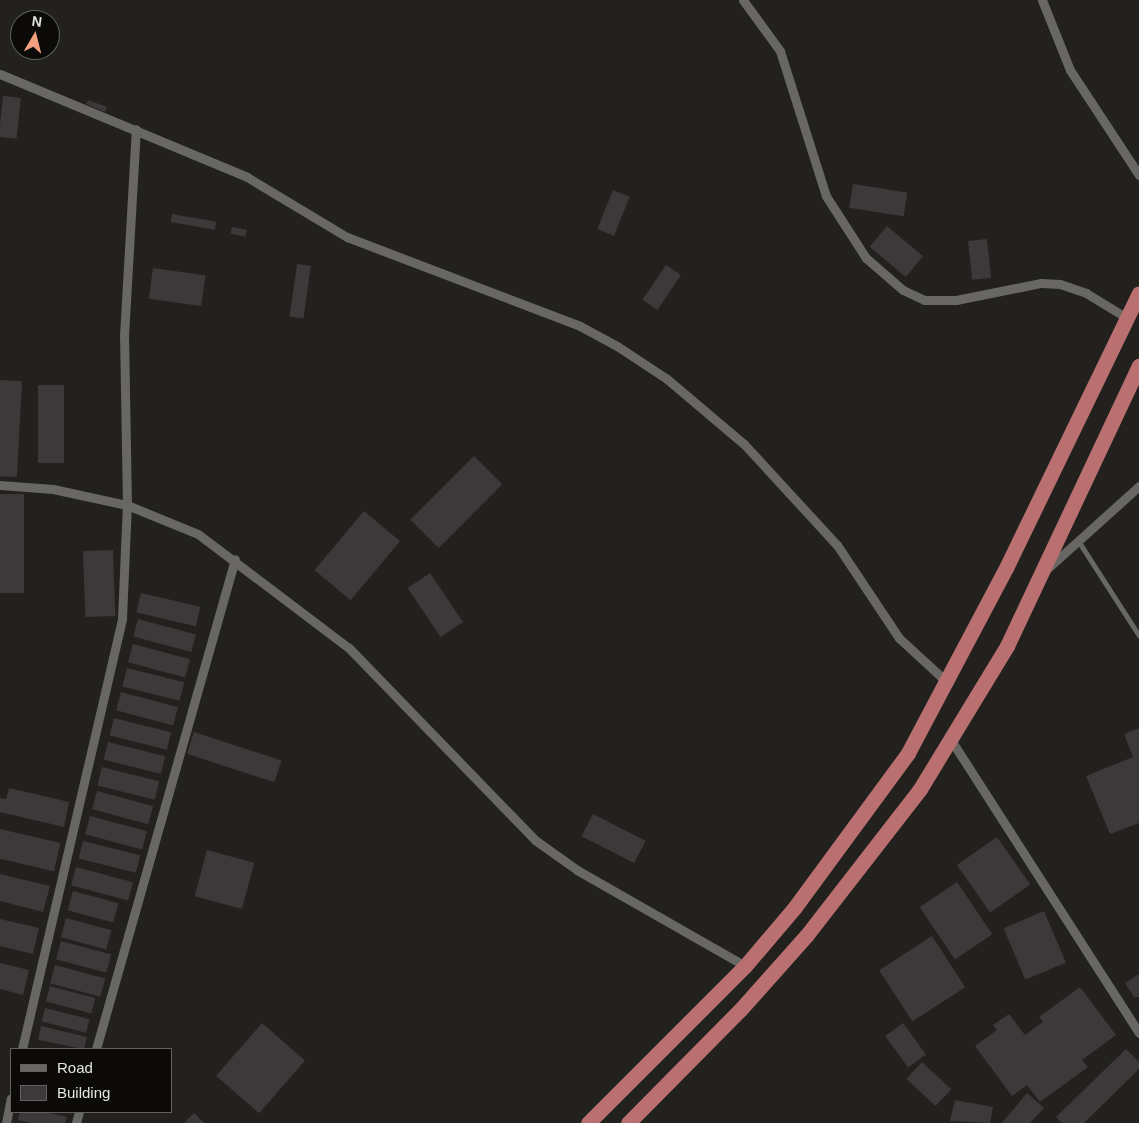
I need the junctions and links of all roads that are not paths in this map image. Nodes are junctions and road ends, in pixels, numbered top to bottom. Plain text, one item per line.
1 (743, 0) edge
2 (1042, 0) edge
3 (0, 74) edge
4 (136, 129) junction
5 (1139, 175) edge
6 (1139, 293) edge
7 (1127, 318) junction
8 (1139, 366) edge
9 (0, 485) edge
10 (1139, 486) edge
11 (126, 505) junction
12 (1077, 539) junction
13 (235, 559) junction
14 (1044, 571) junction
15 (1139, 635) edge
16 (948, 683) junction
17 (951, 740) junction
18 (745, 966) junction
19 (1139, 1033) edge
20 (22, 1048) edge
21 (96, 1048) edge
22 (10, 1103) edge
23 (6, 1123) edge
24 (588, 1123) edge
25 (628, 1123) edge

1 - 7 street
2 - 5 street
3 - 4 street
4 - 11 street
4 - 16 street
6 - 7 highway
7 - 16 highway
8 - 14 highway
9 - 11 street
10 - 12 street
11 - 13 street
11 - 20 street
12 - 14 street
12 - 15 lane
13 - 18 street
13 - 21 street
14 - 17 highway
16 - 18 highway
17 - 19 street
17 - 25 highway
18 - 24 highway
22 - 23 street

